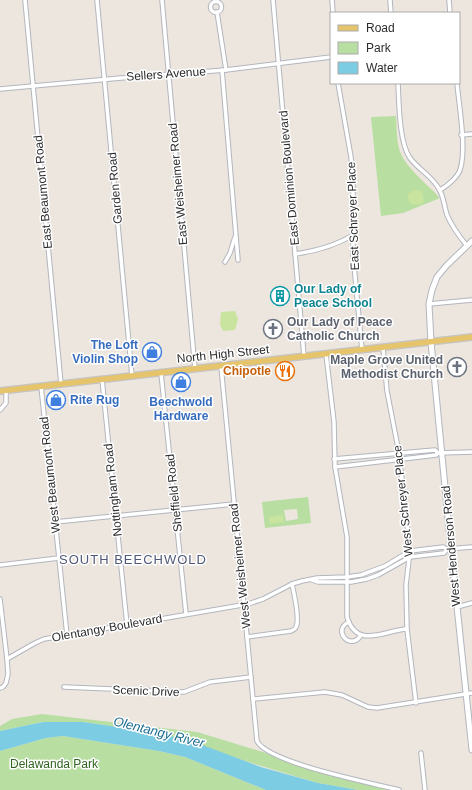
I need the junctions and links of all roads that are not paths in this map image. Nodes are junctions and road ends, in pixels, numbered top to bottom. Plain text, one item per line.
1 (25, 0) edge
2 (97, 0) edge
3 (162, 0) edge
4 (273, 0) edge
5 (332, 0) edge
6 (390, 0) edge
7 (449, 0) edge
8 (217, 12) dead end
9 (333, 12) edge
10 (391, 12) edge
11 (450, 12) edge
12 (330, 57) edge
13 (279, 63) junction
14 (224, 70) junction
15 (168, 75) junction
16 (104, 79) junction
17 (338, 84) edge
18 (398, 84) edge
19 (457, 84) edge
20 (33, 86) junction
21 (0, 89) edge
22 (472, 134) edge
23 (462, 135) junction
24 (440, 190) junction
25 (236, 234) junction
26 (353, 235) junction
27 (472, 241) edge
28 (468, 246) junction
29 (295, 254) junction
30 (238, 260) dead end
31 (225, 262) dead end
32 (472, 300) edge
33 (429, 304) junction
34 (472, 337) edge
35 (431, 342) junction
36 (383, 348) junction
37 (362, 350) junction
38 (326, 354) junction
39 (304, 356) junction
40 (220, 366) junction
41 (195, 369) junction
42 (162, 372) junction
43 (132, 376) junction
44 (102, 379) junction
45 (61, 384) junction
46 (41, 386) junction
47 (3, 390) edge
48 (0, 410) edge
49 (472, 452) edge
50 (399, 453) junction
51 (440, 453) junction
52 (334, 459) junction
53 (400, 460) junction
54 (335, 467) junction
55 (234, 504) junction
56 (176, 510) junction
57 (116, 516) junction
58 (55, 522) junction
59 (472, 547) edge
60 (449, 549) junction
61 (410, 551) junction
62 (410, 557) junction
63 (59, 558) junction
64 (0, 565) edge
65 (347, 577) junction
66 (311, 580) junction
67 (347, 582) junction
68 (292, 584) junction
69 (0, 599) edge
70 (472, 603) edge
71 (244, 604) junction
72 (457, 607) junction
73 (186, 614) junction
74 (349, 622) junction
75 (127, 625) junction
76 (407, 629) junction
77 (361, 634) junction
78 (67, 636) junction
79 (247, 637) junction
80 (7, 659) junction
81 (251, 677) junction
82 (64, 687) dead end
83 (0, 688) edge
84 (472, 693) edge
85 (466, 694) junction
86 (253, 699) junction
87 (416, 703) junction
88 (472, 750) edge
89 (421, 753) dead end
90 (399, 790) edge
91 (425, 790) edge

1 - 20 street, East Beaumont Road
2 - 16 street, Garden Road
3 - 15 street, East Weisheimer Road
4 - 13 street, East Dominion Boulevard
5 - 9 street
6 - 10 street
7 - 11 street
8 - 14 street
12 - 13 street, Sellers Avenue
13 - 14 street, Sellers Avenue
13 - 29 street, East Dominion Boulevard
14 - 15 street, Sellers Avenue
14 - 25 street
15 - 16 street, Sellers Avenue
15 - 41 street, East Weisheimer Road
16 - 20 street, Sellers Avenue
16 - 43 street, Garden Road
17 - 26 street, East Schreyer Place
18 - 24 street
19 - 23 street
20 - 21 street, Sellers Avenue
20 - 45 street, East Beaumont Road
22 - 23 street
23 - 24 street
24 - 28 street
25 - 30 street
25 - 31 street
26 - 29 street
26 - 37 street, East Schreyer Place
27 - 28 main road, West Henderson Road
28 - 33 main road, West Henderson Road
29 - 39 street, East Dominion Boulevard
32 - 33 street
33 - 35 main road, West Henderson Road
34 - 35 main road, North High Street
35 - 36 main road, North High Street
35 - 51 main road, West Henderson Road
36 - 37 main road, North High Street
36 - 50 street, West Schreyer Place
37 - 38 main road, North High Street
38 - 39 main road, North High Street
38 - 52 street
39 - 40 main road, North High Street
40 - 41 main road, North High Street
40 - 55 street, West Weisheimer Road
41 - 42 main road, North High Street
42 - 43 main road, North High Street
42 - 56 street, Sheffield Road
43 - 44 main road, North High Street
44 - 45 main road, North High Street
44 - 57 street, Nottingham Road
45 - 46 main road, North High Street
46 - 47 main road, North High Street
46 - 58 street, West Beaumont Road
47 - 48 street
49 - 51 street
50 - 51 street
50 - 52 street
50 - 53 street, West Schreyer Place
51 - 53 street
51 - 60 main road, West Henderson Road
52 - 54 street
53 - 54 street
53 - 61 street, West Schreyer Place
54 - 65 street
55 - 56 street
55 - 71 street, West Weisheimer Road
56 - 57 street
56 - 73 street, Sheffield Road
57 - 58 street
57 - 75 street, Nottingham Road
58 - 63 street, West Beaumont Road
59 - 60 street
60 - 61 street
60 - 62 street
60 - 72 main road, West Henderson Road
61 - 62 street, West Schreyer Place
61 - 65 street
62 - 67 street
62 - 76 street, West Schreyer Place
63 - 64 street
63 - 78 street, West Beaumont Road
65 - 66 street
65 - 67 street
66 - 67 street
66 - 68 street, Olentangy Boulevard
67 - 74 street
68 - 71 street, Olentangy Boulevard
68 - 79 street
69 - 80 street
70 - 72 street
71 - 73 street, Olentangy Boulevard
71 - 79 street, West Weisheimer Road
72 - 85 main road, West Henderson Road
73 - 75 street, Olentangy Boulevard
74 - 77 street
74 - 77 street
75 - 78 street, Olentangy Boulevard
76 - 77 street
76 - 87 street, West Schreyer Place
78 - 80 street, Olentangy Boulevard
79 - 81 street, West Weisheimer Road
80 - 83 street
81 - 82 street, Scenic Drive
81 - 86 street, West Weisheimer Road
84 - 85 street
85 - 87 street
85 - 88 main road, West Henderson Road
86 - 87 street
86 - 90 street, West Weisheimer Road
89 - 91 street

